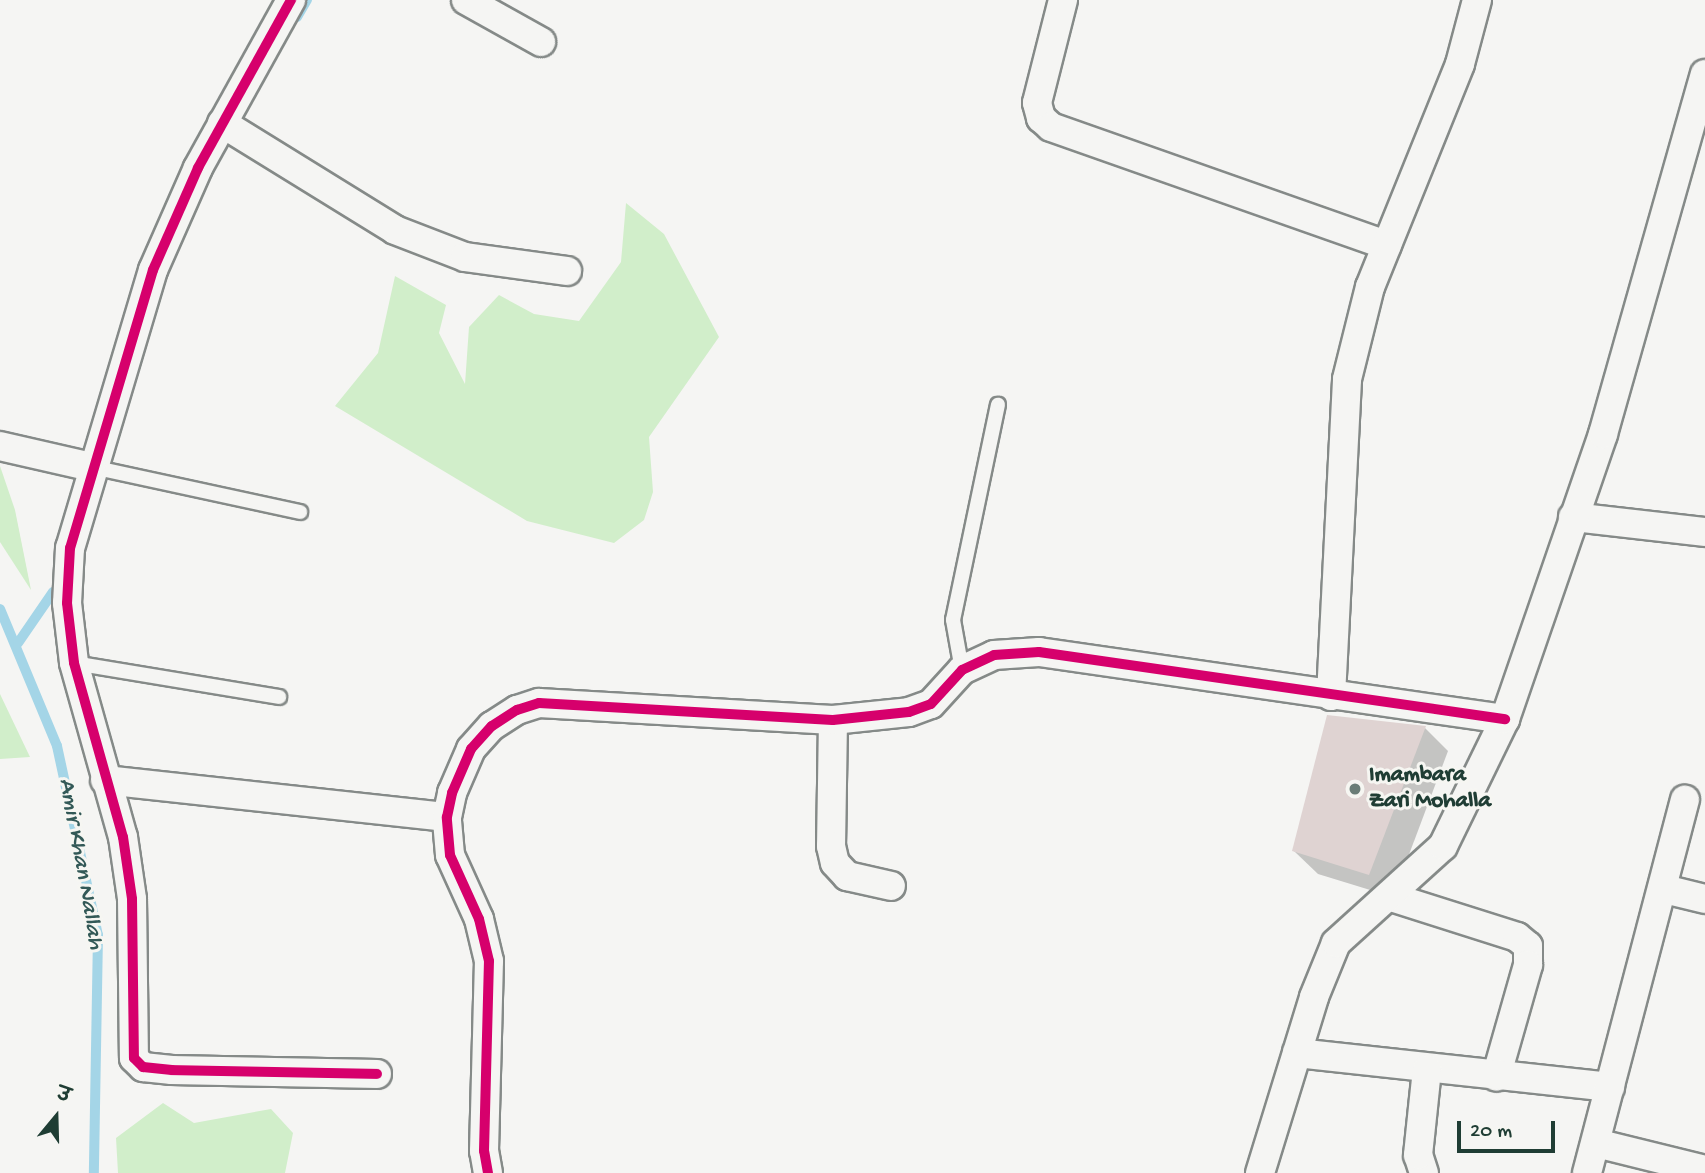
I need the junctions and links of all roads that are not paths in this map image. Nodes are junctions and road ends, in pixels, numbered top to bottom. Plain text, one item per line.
1 (292, 0) edge
2 (466, 0) edge
3 (1063, 0) edge
4 (1477, 0) edge
5 (541, 42) dead end
6 (1705, 74) edge
7 (229, 128) junction
8 (1693, 167) edge
9 (1387, 245) junction
10 (567, 271) dead end
11 (998, 405) dead end
12 (0, 446) edge
13 (103, 469) junction
14 (300, 512) dead end
15 (1573, 517) junction
16 (1705, 532) edge
17 (75, 663) junction
18 (962, 670) junction
19 (1331, 696) junction
20 (279, 697) dead end
21 (1505, 719) junction
22 (833, 720) junction
23 (106, 780) junction
24 (1685, 800) dead end
25 (447, 817) junction
26 (891, 886) dead end
27 (1664, 889) junction
28 (1391, 897) junction
29 (1705, 899) edge
30 (1297, 1052) junction
31 (1427, 1069) junction
32 (377, 1074) dead end
33 (1496, 1077) junction
34 (1610, 1087) junction
35 (1596, 1143) junction
36 (1705, 1170) edge
37 (488, 1173) edge
38 (1259, 1173) edge
39 (1423, 1173) edge
40 (1587, 1173) edge

1 - 7 street
2 - 5 street
3 - 9 street
4 - 9 street
6 - 8 street
7 - 10 street
7 - 13 street
8 - 15 street
9 - 19 street
11 - 18 lane
12 - 13 street
13 - 14 lane
13 - 17 street
15 - 16 street
15 - 21 street
17 - 20 lane
17 - 23 street
18 - 19 street
18 - 22 street
19 - 21 street
21 - 28 street
22 - 25 street
22 - 26 street
23 - 25 street
23 - 32 street
24 - 27 street
25 - 37 street
27 - 29 street
27 - 34 street
28 - 30 street
28 - 33 street
30 - 31 street
30 - 38 street
31 - 33 street
31 - 39 street
33 - 34 street
34 - 35 street
35 - 36 street
35 - 40 street

